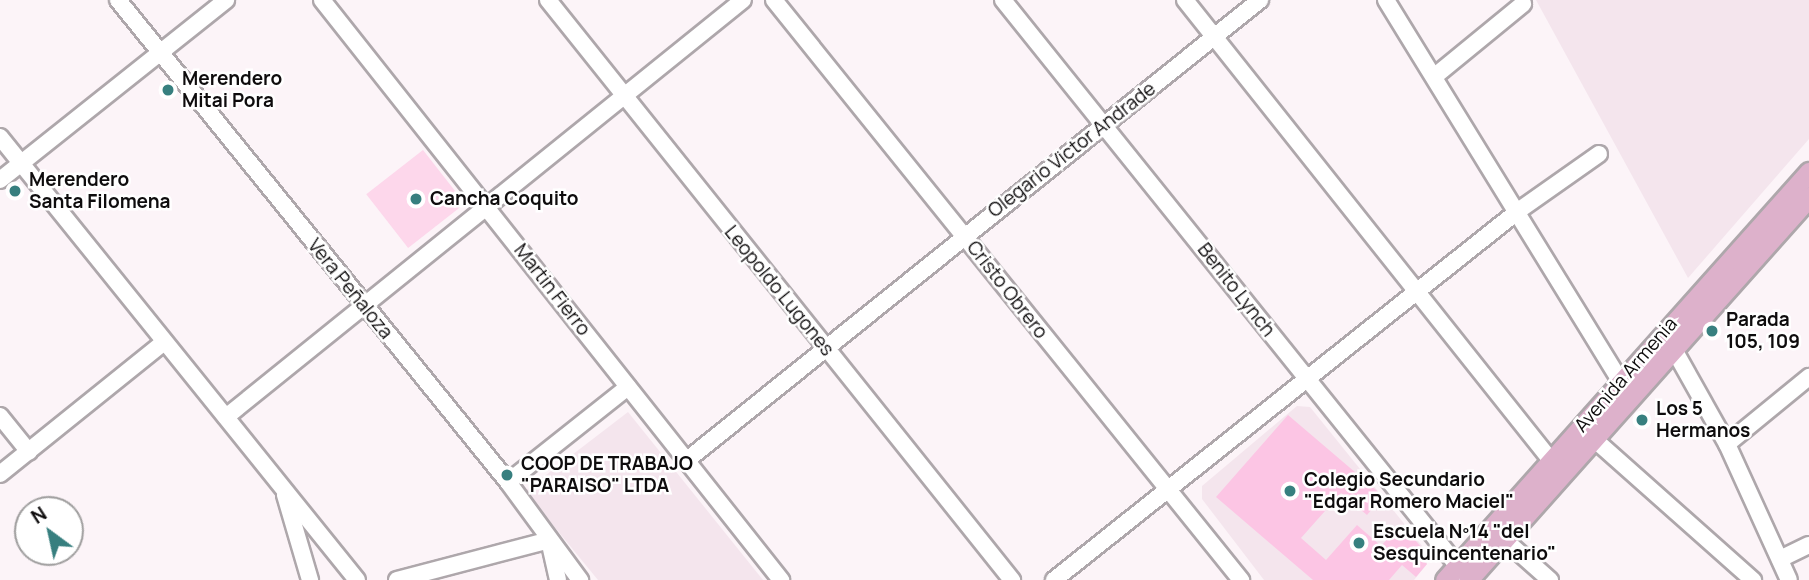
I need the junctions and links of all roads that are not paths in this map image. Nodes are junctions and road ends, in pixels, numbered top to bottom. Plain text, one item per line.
1 (118, 0) edge
2 (226, 0) edge
3 (322, 0) edge
4 (548, 0) edge
5 (743, 0) edge
6 (774, 0) edge
7 (1003, 0) edge
8 (1185, 0) edge
9 (1261, 0) edge
10 (1386, 0) edge
11 (1523, 4) dead end
12 (1215, 37) junction
13 (159, 52) junction
14 (1435, 76) junction
15 (624, 97) junction
16 (1105, 124) junction
17 (0, 137) edge
18 (1599, 154) dead end
19 (21, 163) junction
20 (1809, 172) edge
21 (0, 180) edge
22 (1809, 197) edge
23 (488, 206) junction
24 (1518, 211) junction
25 (964, 236) junction
26 (1418, 293) junction
27 (364, 307) junction
28 (1668, 339) junction
29 (164, 342) junction
30 (825, 349) junction
31 (1809, 377) edge
32 (1307, 379) junction
33 (628, 387) junction
34 (1624, 389) junction
35 (0, 416) edge
36 (226, 417) junction
37 (1586, 432) junction
38 (1727, 444) junction
39 (29, 452) junction
40 (687, 460) junction
41 (1555, 467) junction
42 (0, 474) edge
43 (508, 482) junction
44 (283, 487) junction
45 (1165, 490) junction
46 (1497, 533) junction
47 (548, 540) junction
48 (1809, 545) edge
49 (1780, 559) junction
50 (1460, 576) edge
51 (780, 579) edge
52 (310, 580) edge
53 (357, 580) edge
54 (397, 580) edge
55 (558, 580) edge
56 (580, 580) edge
57 (1012, 580) edge
58 (1054, 580) edge
59 (1241, 580) edge
60 (1550, 580) edge
61 (1753, 580) edge
62 (1789, 580) edge

1 - 13 street, Vera Peñaloza
2 - 13 street
3 - 23 street, Martin Fierro
4 - 15 street, Leopoldo Lugones
5 - 15 street
6 - 25 street, Cristo Obrero
7 - 16 street, Benito Lynch
8 - 12 street
9 - 12 street, Olegario Victor Andrade
10 - 14 street
11 - 14 street
12 - 16 street, Olegario Victor Andrade
12 - 26 street
13 - 19 street
13 - 27 street, Vera Peñaloza
14 - 24 street
15 - 23 street
15 - 30 street, Leopoldo Lugones
16 - 25 street, Olegario Victor Andrade
16 - 32 street, Benito Lynch
17 - 19 street
18 - 24 street
19 - 21 street
19 - 29 street
20 - 28 main road, Avenida Armenia
22 - 28 main road, Avenida Armenia
23 - 27 street
23 - 33 street, Martin Fierro
24 - 26 street
24 - 34 street
25 - 30 street, Olegario Victor Andrade
25 - 45 street, Cristo Obrero
26 - 32 street
26 - 41 street
27 - 36 street
27 - 43 street, Vera Peñaloza
28 - 34 main road, Avenida Armenia
28 - 38 street
29 - 36 street
29 - 39 street
30 - 40 street, Olegario Victor Andrade
30 - 57 street, Leopoldo Lugones
31 - 38 street
32 - 45 street
32 - 50 street, Benito Lynch
33 - 40 street, Martin Fierro
33 - 43 street
34 - 37 main road, Avenida Armenia
35 - 39 street
36 - 44 street
37 - 41 main road, Avenida Armenia
37 - 61 street
38 - 49 street
39 - 42 street
40 - 51 street, Martin Fierro
41 - 46 main road, Avenida Armenia
43 - 47 street, Vera Peñaloza
44 - 52 street
44 - 53 street
45 - 58 street
45 - 59 street, Cristo Obrero
46 - 50 main road, Avenida Armenia
46 - 60 street
47 - 54 street
47 - 55 street
47 - 56 street, Vera Peñaloza
48 - 49 street
49 - 62 street

